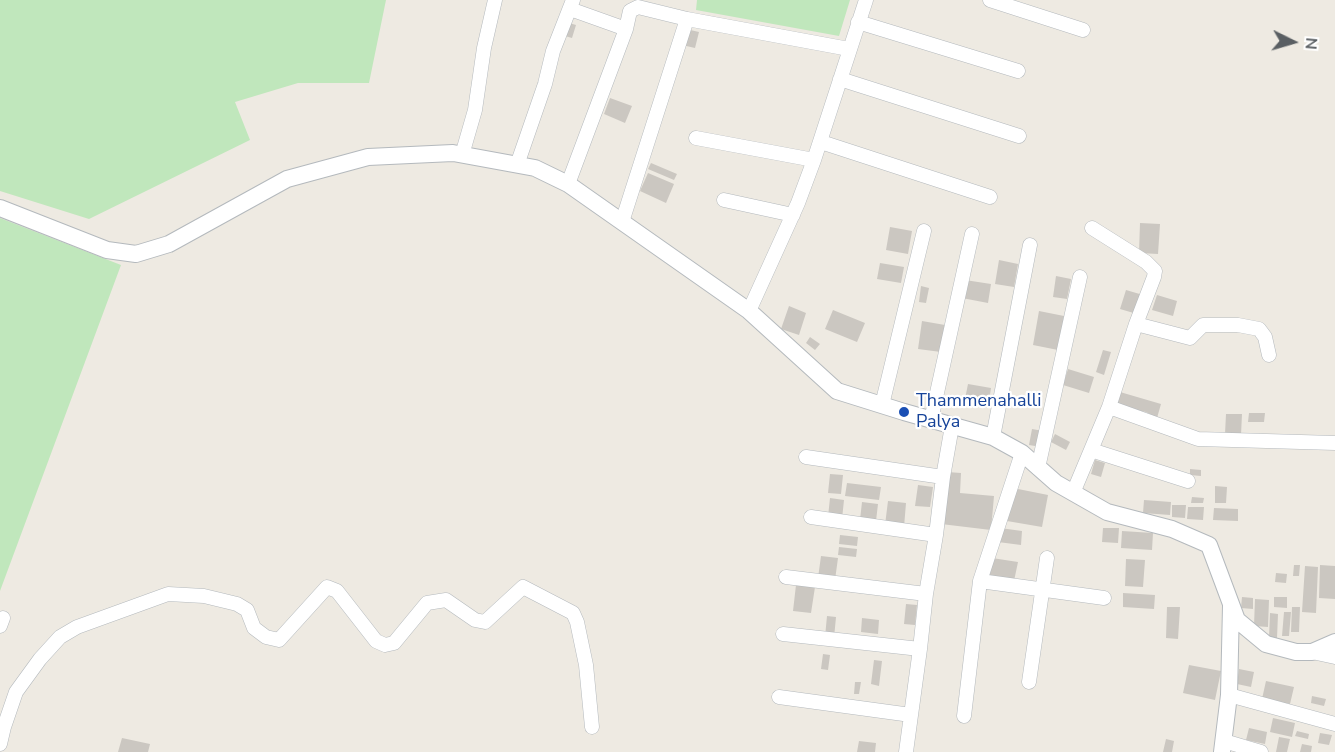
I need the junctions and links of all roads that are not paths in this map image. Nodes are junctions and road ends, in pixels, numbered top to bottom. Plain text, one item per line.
1 (495, 0) edge
2 (866, 0) edge
3 (990, 0) edge
4 (571, 5) edge
5 (687, 19) junction
6 (858, 22) junction
7 (626, 29) junction
8 (1083, 30) dead end
9 (849, 49) junction
10 (1018, 71) dead end
11 (840, 79) junction
12 (1019, 135) dead end
13 (696, 138) dead end
14 (821, 142) junction
15 (462, 155) junction
16 (814, 160) junction
17 (517, 165) junction
18 (568, 184) junction
19 (990, 197) dead end
20 (723, 200) dead end
21 (0, 208) edge
22 (793, 215) junction
23 (622, 222) junction
24 (1092, 228) dead end
25 (924, 231) dead end
26 (972, 234) dead end
27 (1030, 245) dead end
28 (1080, 276) dead end
29 (750, 311) junction
30 (1136, 324) junction
31 (1269, 355) dead end
32 (882, 405) junction
33 (1109, 407) junction
34 (931, 420) junction
35 (952, 426) junction
36 (993, 437) junction
37 (1335, 443) edge
38 (1091, 450) junction
39 (1022, 453) junction
40 (806, 457) dead end
41 (1038, 468) junction
42 (943, 477) junction
43 (1188, 482) dead end
44 (1073, 494) junction
45 (812, 517) dead end
46 (936, 535) junction
47 (1047, 558) dead end
48 (786, 577) dead end
49 (980, 581) junction
50 (1042, 589) junction
51 (926, 594) junction
52 (1104, 598) dead end
53 (1231, 605) junction
54 (783, 634) dead end
55 (1335, 642) edge
56 (920, 650) junction
57 (1312, 652) junction
58 (1335, 657) edge
59 (1029, 682) dead end
60 (1229, 695) junction
61 (779, 697) dead end
62 (911, 716) junction
63 (964, 716) dead end
64 (1335, 724) edge
65 (592, 727) dead end
66 (0, 744) edge
67 (1223, 746) edge
68 (906, 752) edge
69 (1261, 752) edge

1 - 15 street
2 - 6 street
3 - 8 street
4 - 7 street
4 - 17 street
5 - 7 street
5 - 9 street
5 - 23 street
6 - 9 street
6 - 10 street
7 - 18 street
9 - 11 street
11 - 12 street
11 - 14 street
13 - 16 street
14 - 16 street
14 - 19 street
15 - 17 street
15 - 21 street
16 - 22 street
17 - 18 street
18 - 23 street
20 - 22 street
22 - 29 street
23 - 29 street
24 - 30 street
25 - 32 street
26 - 34 street
27 - 36 street
28 - 41 street
29 - 32 street
30 - 31 street
30 - 33 street
32 - 34 street
33 - 37 street
33 - 38 street
34 - 35 street
35 - 36 street
35 - 42 street
36 - 39 street
38 - 43 street
38 - 44 street
39 - 41 street
39 - 49 street
40 - 42 street
41 - 44 street
42 - 46 street
44 - 53 street
45 - 46 street
46 - 51 street
47 - 50 street
48 - 51 street
49 - 50 street
49 - 63 street
50 - 52 street
50 - 59 street
51 - 56 street
53 - 57 street
53 - 60 street
54 - 56 street
55 - 57 street
56 - 62 street
57 - 58 street
60 - 64 street
60 - 67 street
61 - 62 street
62 - 68 street
65 - 66 street
67 - 69 street

